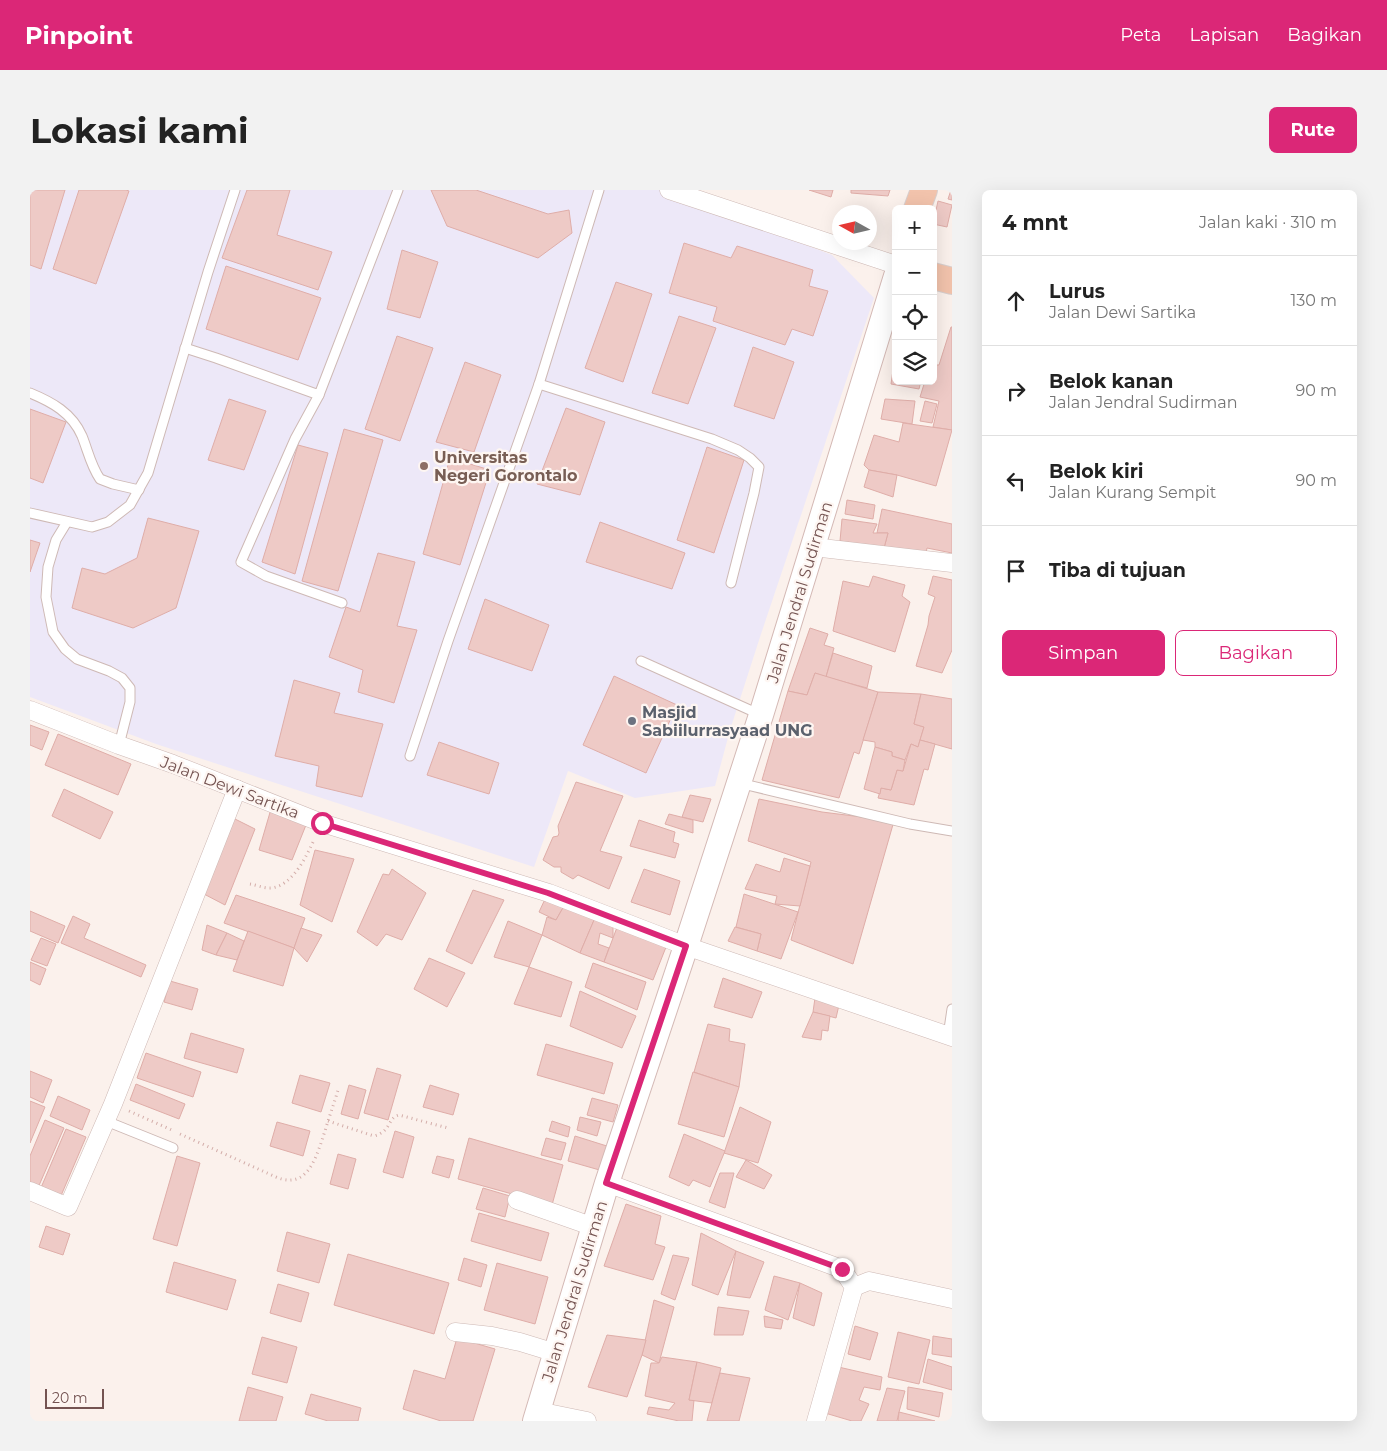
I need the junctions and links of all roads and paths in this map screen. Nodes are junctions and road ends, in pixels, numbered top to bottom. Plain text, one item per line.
1 (235, 190) edge
2 (398, 190) edge
3 (599, 190) edge
4 (669, 190) edge
5 (924, 190) edge
6 (918, 205) edge
7 (892, 264) edge
8 (937, 277) edge
9 (952, 281) edge
10 (892, 289) edge
11 (185, 348) junction
12 (539, 384) junction
13 (30, 393) edge
14 (318, 395) junction
15 (140, 490) junction
16 (30, 513) edge
17 (67, 522) junction
18 (813, 548) junction
19 (952, 564) edge
20 (731, 583) dead end
21 (342, 603) dead end
22 (641, 661) dead end
23 (30, 710) edge
24 (761, 715) junction
25 (119, 745) junction
26 (410, 756) dead end
27 (739, 783) junction
28 (237, 789) junction
29 (322, 823) junction
30 (952, 830) edge
31 (250, 884) dead end
32 (686, 946) junction
33 (952, 1009) edge
34 (950, 1036) edge
35 (338, 1090) dead end
36 (113, 1104) junction
37 (106, 1121) junction
38 (328, 1121) junction
39 (448, 1128) dead end
40 (173, 1148) dead end
41 (606, 1183) junction
42 (30, 1191) edge
43 (517, 1200) dead end
44 (594, 1226) junction
45 (854, 1287) junction
46 (952, 1299) edge
47 (455, 1332) dead end
48 (556, 1353) junction
49 (537, 1416) edge
50 (587, 1421) edge
51 (816, 1421) edge

1 - 11 lane
2 - 14 lane
3 - 12 lane
4 - 7 street
5 - 6 main road
8 - 9 main road
10 - 18 street, Jalan Jendral Sudirman
11 - 14 lane
11 - 15 lane
12 - 20 lane
12 - 26 lane
13 - 15 lane
14 - 21 lane
15 - 17 lane
16 - 17 lane
17 - 25 lane
18 - 19 street
18 - 24 street, Jalan Jendral Sudirman
22 - 24 lane
23 - 25 street, Jalan Dewi Sartika
24 - 27 street, Jalan Jendral Sudirman
25 - 28 street, Jalan Dewi Sartika
27 - 30 lane
27 - 32 street, Jalan Jendral Sudirman
28 - 29 street, Jalan Dewi Sartika
28 - 36 street
29 - 31 path
29 - 32 street, Jalan Dewi Sartika
32 - 34 street, Jalan Dewi Sartika
32 - 41 street, Jalan Jendral Sudirman
33 - 34 lane
35 - 38 path
36 - 37 street
36 - 38 path
37 - 40 lane
37 - 42 street
38 - 39 path
41 - 44 street, Jalan Jendral Sudirman
41 - 45 street
43 - 44 street
44 - 48 street, Jalan Jendral Sudirman
45 - 46 street
45 - 51 street
47 - 48 street
48 - 49 street, Jalan Jendral Sudirman
49 - 50 street

